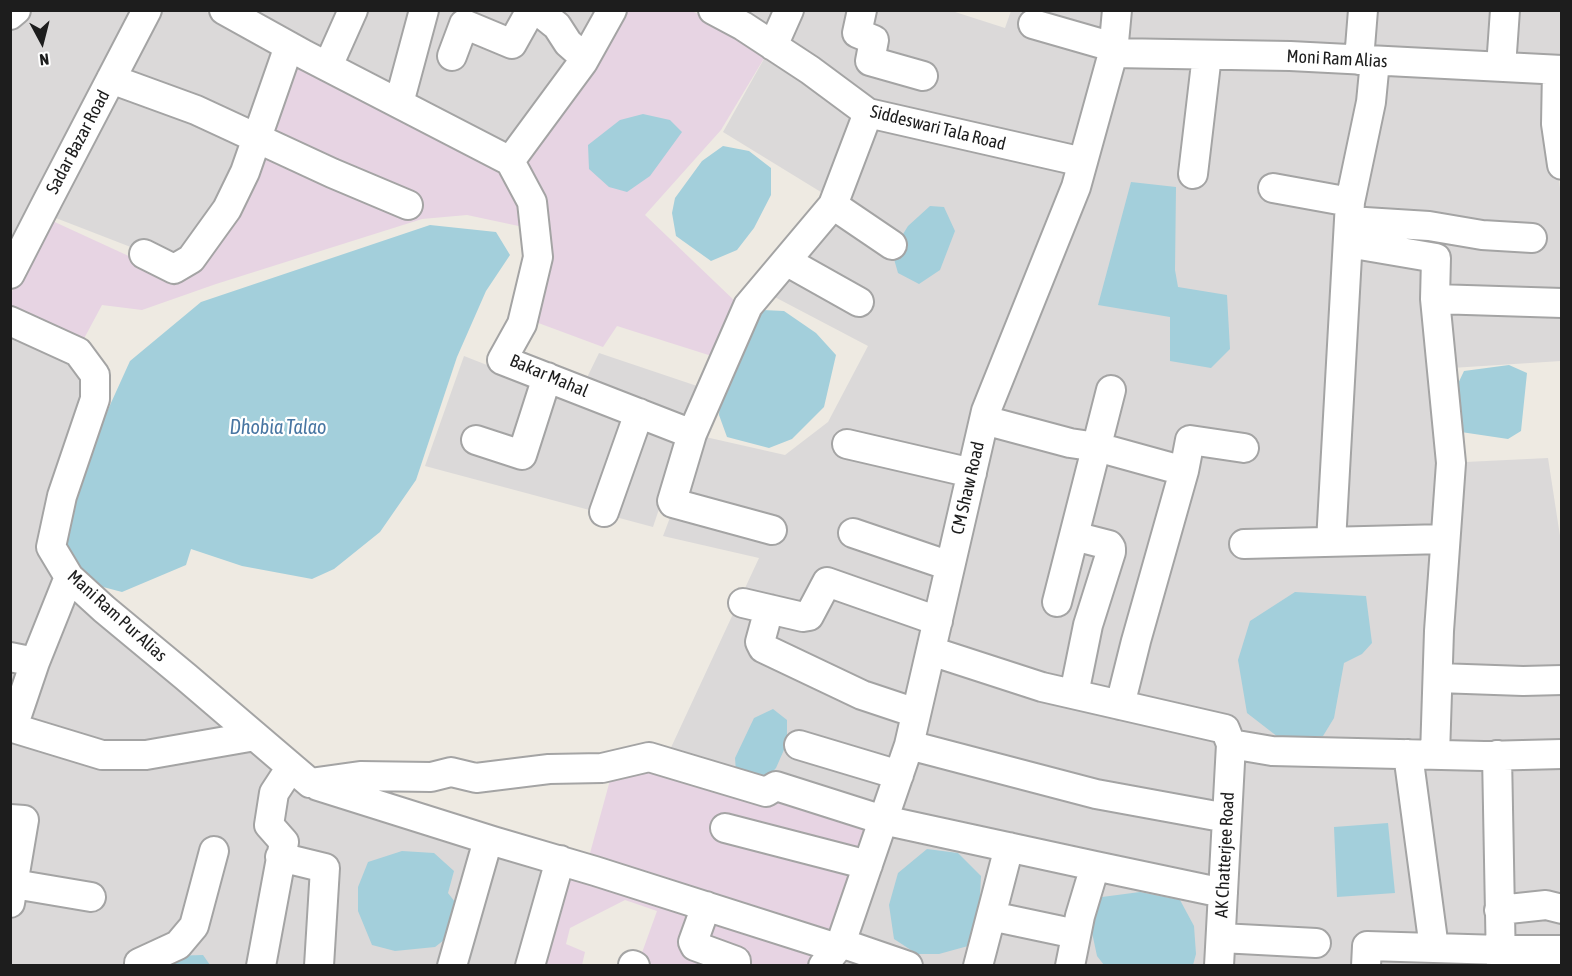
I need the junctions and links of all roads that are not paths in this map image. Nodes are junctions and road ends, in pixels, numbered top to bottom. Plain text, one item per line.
1 (16, 10) edge
2 (147, 10) edge
3 (353, 10) edge
4 (424, 10) edge
5 (531, 10) edge
6 (537, 10) edge
7 (612, 10) edge
8 (713, 10) edge
9 (789, 10) edge
10 (862, 10) edge
11 (1117, 10) edge
12 (1363, 10) edge
13 (1505, 10) edge
14 (10, 15) edge
15 (241, 15) edge
16 (1033, 24) dead end
17 (773, 45) junction
18 (289, 46) junction
19 (1113, 50) junction
20 (1207, 55) junction
21 (452, 56) dead end
22 (585, 58) junction
23 (1367, 60) junction
24 (328, 66) junction
25 (1501, 67) junction
26 (1559, 70) edge
27 (923, 76) dead end
28 (111, 79) junction
29 (399, 103) junction
30 (868, 113) junction
31 (257, 138) junction
32 (510, 161) junction
33 (1083, 162) junction
34 (1562, 165) edge
35 (1194, 174) dead end
36 (1273, 188) dead end
37 (408, 205) dead end
38 (833, 205) junction
39 (1349, 222) junction
40 (1532, 238) dead end
41 (892, 245) dead end
42 (144, 254) dead end
43 (14, 259) edge
44 (786, 261) junction
45 (1435, 298) junction
46 (859, 302) dead end
47 (1562, 303) edge
48 (10, 321) edge
49 (547, 377) junction
50 (1111, 390) dead end
51 (639, 413) junction
52 (984, 420) junction
53 (692, 434) junction
54 (476, 440) dead end
55 (847, 444) dead end
56 (1096, 447) junction
57 (1244, 448) dead end
58 (1184, 471) junction
59 (972, 473) junction
60 (604, 512) dead end
61 (772, 531) dead end
62 (853, 533) dead end
63 (1074, 536) junction
64 (1445, 539) junction
65 (1331, 542) junction
66 (1245, 544) dead end
67 (950, 566) junction
68 (69, 577) junction
69 (1057, 602) dead end
70 (938, 621) junction
71 (931, 651) junction
72 (23, 660) edge
73 (1438, 678) junction
74 (1562, 680) edge
75 (1074, 694) junction
76 (1120, 705) junction
77 (916, 713) junction
78 (12, 727) edge
79 (255, 736) junction
80 (1231, 744) junction
81 (799, 745) dead end
82 (909, 745) junction
83 (1562, 753) edge
84 (1422, 754) junction
85 (1497, 755) junction
86 (300, 775) junction
87 (899, 775) junction
88 (1227, 818) junction
89 (10, 819) edge
90 (883, 820) junction
91 (725, 828) dead end
92 (488, 840) junction
93 (1009, 847) junction
94 (214, 851) dead end
95 (280, 857) junction
96 (560, 861) junction
97 (868, 865) junction
98 (1095, 866) junction
99 (1223, 893) junction
100 (12, 894) edge
101 (91, 897) dead end
102 (706, 906) junction
103 (1562, 909) edge
104 (1499, 910) junction
105 (991, 916) junction
106 (1076, 934) junction
107 (1221, 938) junction
108 (1316, 943) dead end
109 (1434, 948) junction
110 (1562, 950) edge
111 (834, 952) edge
112 (1501, 958) edge
113 (139, 966) edge
114 (261, 966) edge
115 (319, 966) edge
116 (452, 966) edge
117 (530, 966) edge
118 (736, 966) edge
119 (908, 966) edge
120 (978, 966) edge
121 (1070, 966) edge
122 (1219, 966) edge
123 (1366, 966) edge

1 - 14 street
2 - 28 street, Sadar Bazar Road
3 - 24 street
4 - 29 street
5 - 21 street
6 - 22 street
7 - 22 street
8 - 17 street, Siddeswari Tala Road
9 - 17 street
10 - 27 street
11 - 19 street, CM Shaw Road
12 - 23 street
13 - 25 street
15 - 18 street
16 - 19 street, Moni Ram Alias
17 - 30 street, Siddeswari Tala Road
18 - 24 street
18 - 31 street
19 - 20 street, Moni Ram Alias
19 - 33 street, CM Shaw Road
20 - 23 street, Moni Ram Alias
20 - 35 street
22 - 32 street
23 - 25 street, Moni Ram Alias
23 - 39 street
24 - 29 street
25 - 26 street, Moni Ram Alias
26 - 34 street
28 - 31 street
28 - 43 street, Sadar Bazar Road
29 - 32 street
30 - 33 street, Siddeswari Tala Road
30 - 38 street
31 - 37 street
31 - 42 street
32 - 49 street, Bakar Mahal
33 - 52 street, CM Shaw Road
36 - 39 street
38 - 41 street
38 - 44 street
39 - 40 street
39 - 45 street
39 - 65 street
44 - 46 street
44 - 53 street
45 - 47 street
45 - 64 street
48 - 68 street, Mani Ram Pur Alias
49 - 51 street, Bakar Mahal
49 - 54 street
50 - 56 street
51 - 53 street, Bakar Mahal
51 - 60 street
52 - 56 street
52 - 59 street, CM Shaw Road
53 - 61 street
55 - 59 street
56 - 58 street
56 - 63 street
57 - 58 street
58 - 76 street
59 - 67 street, CM Shaw Road
62 - 67 street
63 - 69 street
63 - 75 street
64 - 65 street
64 - 73 street
65 - 66 street
67 - 70 street, CM Shaw Road
68 - 72 street
68 - 79 street, Mani Ram Pur Alias
70 - 71 street, CM Shaw Road
70 - 77 street
71 - 75 street
71 - 77 street, CM Shaw Road
72 - 78 street
73 - 74 street
73 - 84 street
75 - 76 street
76 - 80 street
77 - 82 street, CM Shaw Road
78 - 79 street
79 - 86 street, Mani Ram Pur Alias
80 - 84 street
80 - 88 street, AK Chatterjee Road
81 - 87 street
82 - 87 street, CM Shaw Road
82 - 88 street
83 - 85 street
84 - 85 street
84 - 109 street
85 - 104 street
86 - 90 street
86 - 92 street
86 - 95 street
87 - 90 street, CM Shaw Road
88 - 99 street, AK Chatterjee Road
89 - 100 street
90 - 93 street
90 - 97 street, CM Shaw Road
91 - 97 street
92 - 96 street
92 - 116 street
93 - 98 street
93 - 105 street
94 - 113 street
95 - 114 street
95 - 115 street
96 - 102 street
96 - 117 street
97 - 111 street, CM Shaw Road
98 - 99 street
98 - 106 street
99 - 107 street, AK Chatterjee Road
100 - 101 street
102 - 111 street
102 - 118 street
103 - 104 street
104 - 112 street
105 - 106 street
105 - 120 street
106 - 121 street
107 - 108 street
107 - 122 street, AK Chatterjee Road
109 - 112 street
109 - 123 street
110 - 112 street
111 - 119 street

